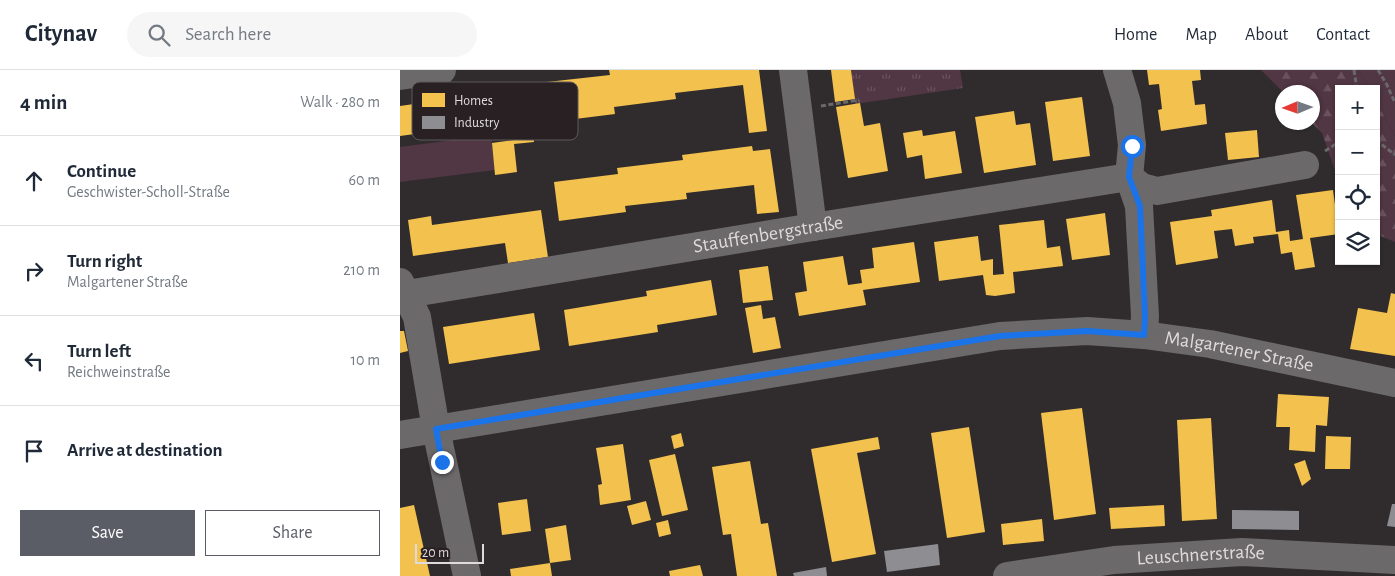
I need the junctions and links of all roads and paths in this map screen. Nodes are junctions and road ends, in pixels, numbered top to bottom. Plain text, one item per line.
1 (442, 70) edge
2 (792, 70) edge
3 (1117, 70) edge
4 (1354, 70) edge
5 (1378, 70) edge
6 (400, 76) edge
7 (1356, 85) edge
8 (859, 100) dead end
9 (1395, 103) edge
10 (798, 110) junction
11 (1380, 143) edge
12 (1395, 155) edge
13 (1305, 164) dead end
14 (1129, 177) junction
15 (813, 227) junction
16 (404, 288) edge
17 (1144, 335) junction
18 (1395, 383) edge
19 (436, 429) junction
20 (400, 435) edge
21 (1395, 560) edge
22 (467, 576) edge
23 (1007, 576) edge

1 - 6 street
2 - 10 street
3 - 14 street
4 - 7 path
5 - 9 path
8 - 10 path
10 - 15 street
11 - 12 path
13 - 14 street
14 - 15 street, Stauffenbergstraße
14 - 17 street
15 - 16 street, Stauffenbergstraße
16 - 19 street
17 - 18 street, Malgartener Straße
17 - 19 street, Malgartener Straße
19 - 20 street, Malgartener Straße
19 - 22 street
21 - 23 street, Leuschnerstraße

